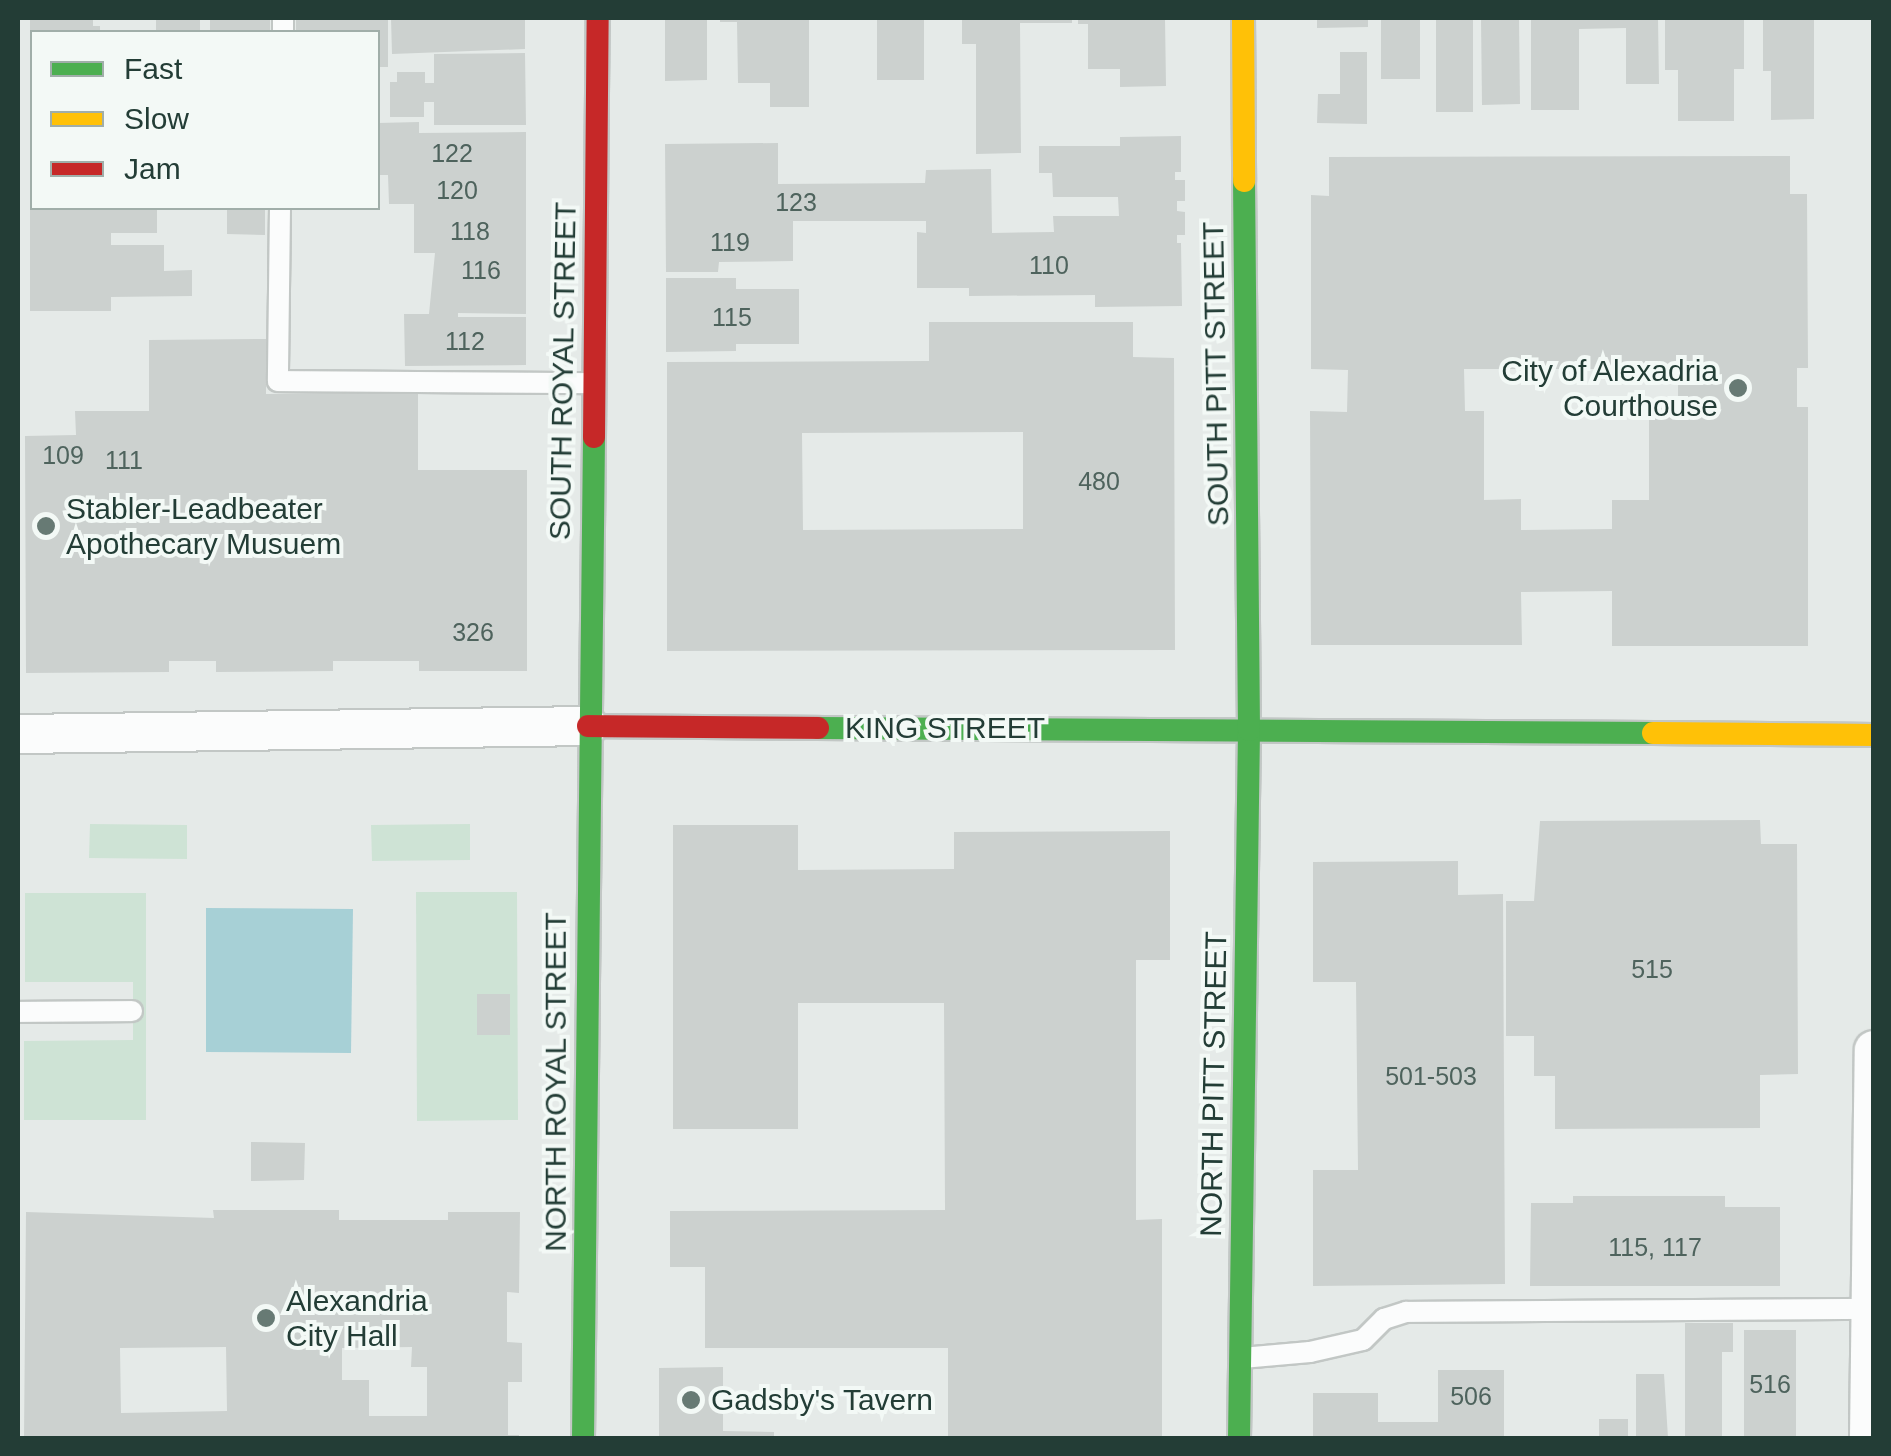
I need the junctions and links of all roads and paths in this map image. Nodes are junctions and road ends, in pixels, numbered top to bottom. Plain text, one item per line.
1 (598, 18) edge
2 (1243, 18) edge
3 (280, 210) edge
4 (593, 383) junction
5 (588, 726) junction
6 (1249, 730) junction
7 (18, 734) edge
8 (1874, 736) edge
9 (132, 1011) dead end
10 (18, 1012) edge
11 (1874, 1050) edge
12 (1873, 1156) edge
13 (1870, 1309) junction
14 (1240, 1358) junction
15 (583, 1438) edge
16 (1239, 1438) edge
17 (1870, 1438) edge

1 - 4 main road, SOUTH ROYAL STREET
2 - 6 main road, SOUTH PITT STREET
3 - 4 lane
4 - 5 main road, SOUTH ROYAL STREET
5 - 6 main road, KING STREET
5 - 7 street, KING STREET
5 - 15 main road, NORTH ROYAL STREET
6 - 8 main road, KING STREET
6 - 14 main road, NORTH PITT STREET
9 - 10 lane
11 - 12 street
12 - 13 street
13 - 14 lane
13 - 17 street
14 - 16 main road, NORTH PITT STREET

